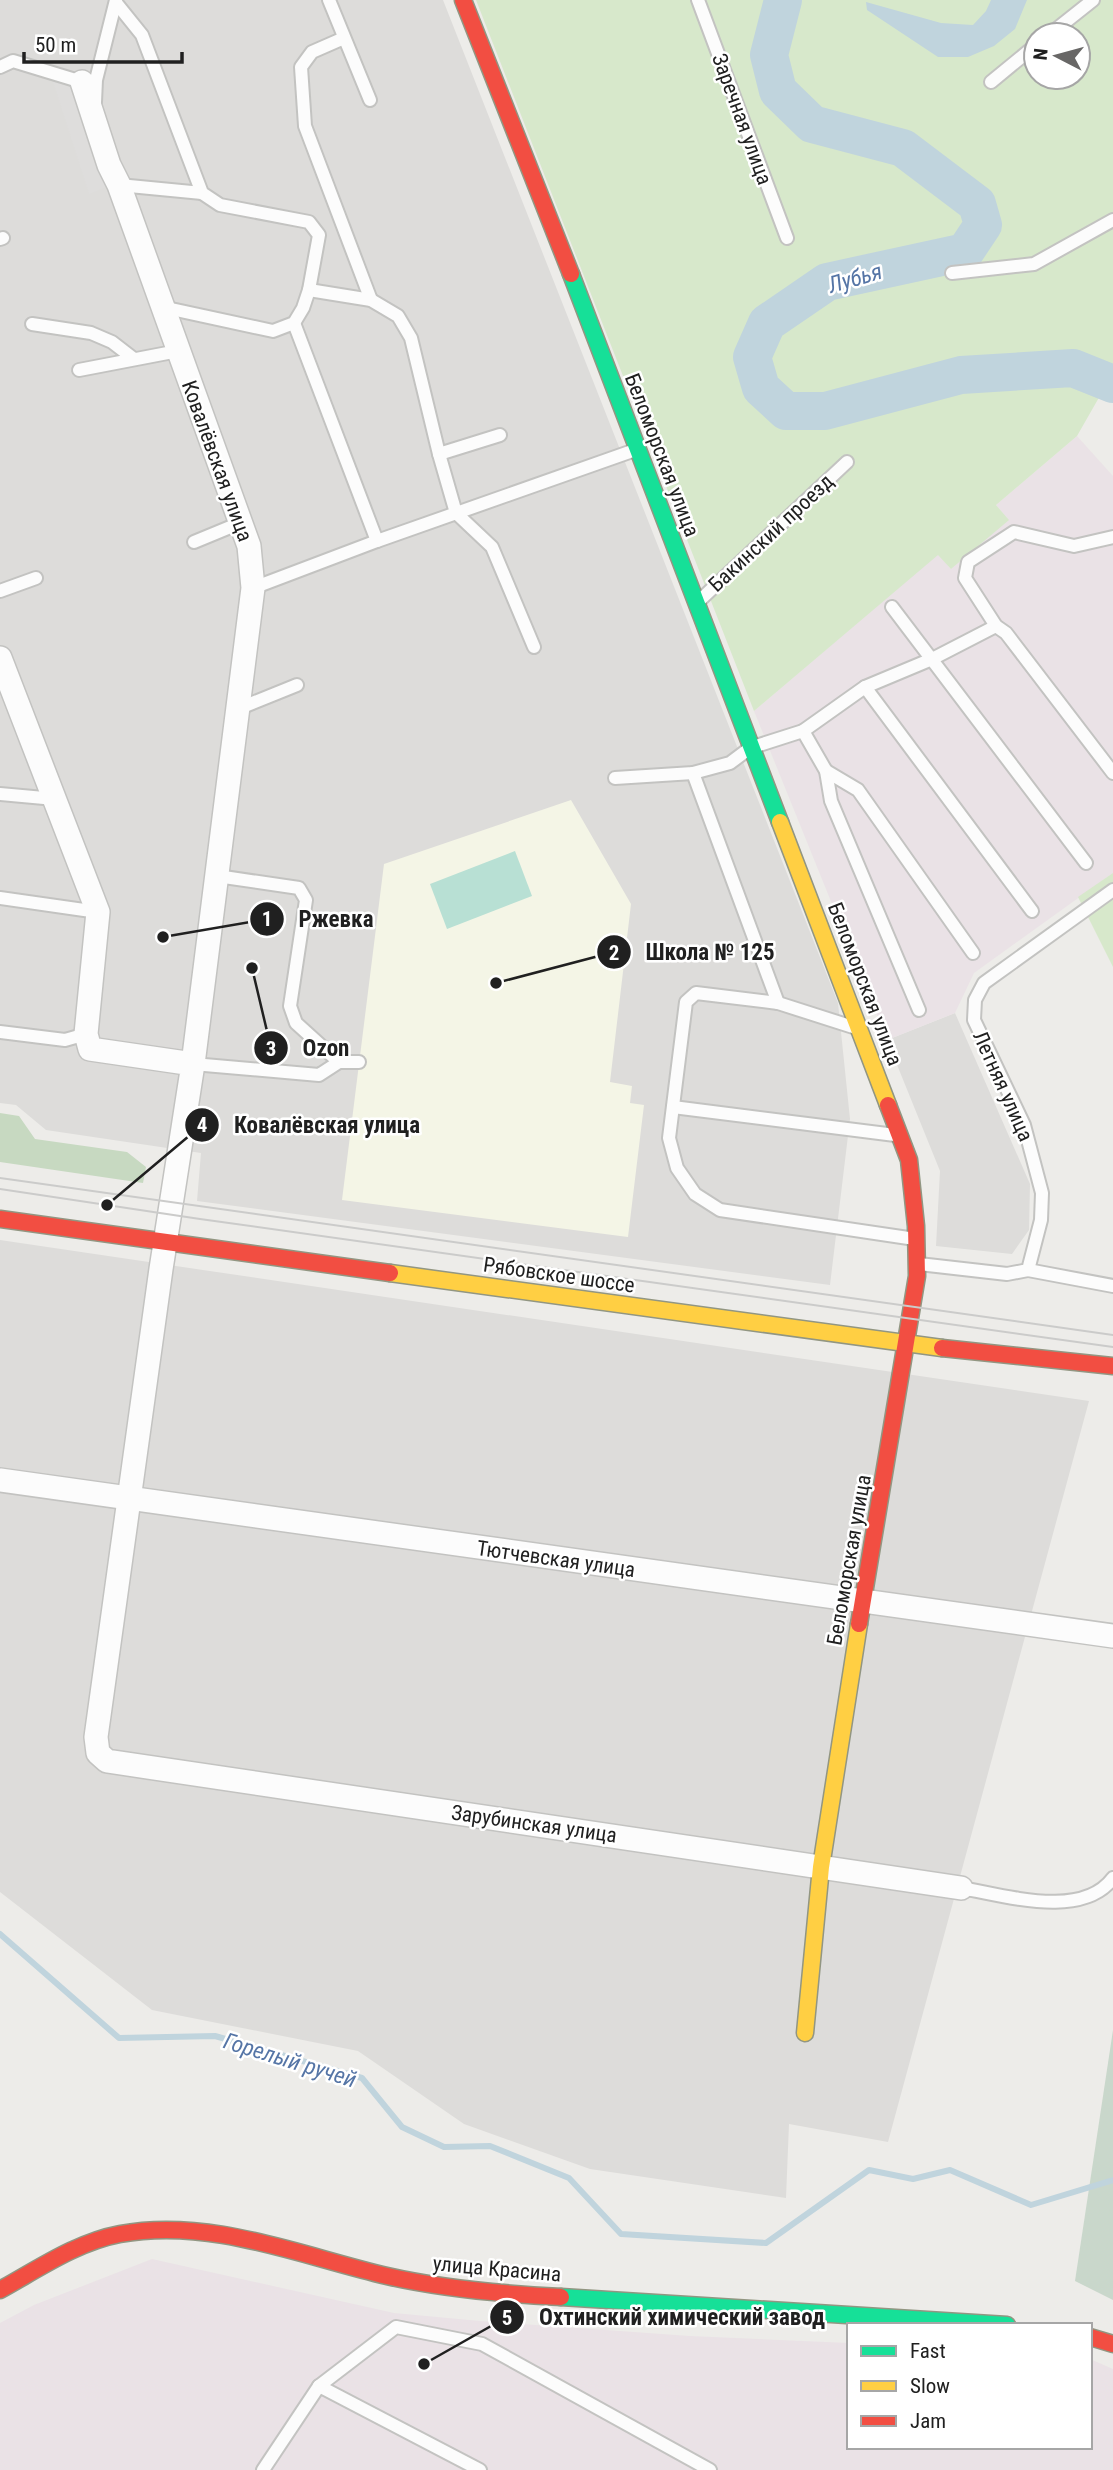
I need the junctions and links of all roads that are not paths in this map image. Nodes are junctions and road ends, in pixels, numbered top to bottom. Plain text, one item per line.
1 (330, 0) edge
2 (463, 0) edge
3 (698, 0) edge
4 (1093, 0) edge
5 (116, 2) edge
6 (1067, 21) edge
7 (344, 38) junction
8 (0, 55) edge
9 (1022, 57) edge
10 (13, 61) junction
11 (0, 67) edge
12 (82, 82) joint
13 (991, 82) dead end
14 (370, 100) dead end
15 (93, 119) junction
16 (119, 185) junction
17 (202, 193) junction
18 (1113, 219) edge
19 (787, 238) dead end
20 (952, 273) dead end
21 (309, 290) junction
22 (371, 300) junction
23 (162, 307) junction
24 (294, 323) junction
25 (32, 324) dead end
26 (178, 351) junction
27 (134, 359) junction
28 (79, 370) dead end
29 (500, 435) dead end
30 (638, 449) junction
31 (439, 454) junction
32 (847, 462) dead end
33 (457, 513) junction
34 (240, 523) junction
35 (1113, 537) edge
36 (377, 541) junction
37 (194, 542) dead end
38 (36, 578) dead end
39 (253, 588) junction
40 (0, 591) edge
41 (696, 603) junction
42 (892, 607) dead end
43 (996, 626) junction
44 (534, 647) dead end
45 (0, 658) edge
46 (932, 659) junction
47 (297, 685) dead end
48 (865, 687) junction
49 (240, 708) junction
50 (803, 731) junction
51 (750, 748) junction
52 (826, 771) junction
53 (693, 773) junction
54 (1113, 773) edge
55 (615, 778) dead end
56 (0, 794) edge
57 (55, 799) junction
58 (1086, 863) dead end
59 (217, 876) junction
60 (1113, 890) edge
61 (0, 898) edge
62 (1032, 911) dead end
63 (98, 912) junction
64 (973, 953) dead end
65 (778, 1003) junction
66 (919, 1010) dead end
67 (860, 1029) junction
68 (0, 1032) edge
69 (86, 1034) junction
70 (339, 1062) junction
71 (359, 1062) dead end
72 (193, 1064) junction
73 (673, 1107) junction
74 (900, 1135) junction
75 (0, 1219) edge
76 (918, 1240) junction
77 (165, 1242) junction
78 (919, 1264) junction
79 (1028, 1270) junction
80 (1113, 1286) edge
81 (908, 1344) junction
82 (1113, 1366) edge
83 (0, 1480) edge
84 (129, 1500) junction
85 (863, 1601) junction
86 (1113, 1636) edge
87 (107, 1760) joint
88 (821, 1867) junction
89 (1113, 1878) edge
90 (961, 1888) joint
91 (805, 2033) dead end
92 (0, 2290) edge
93 (976, 2323) edge
94 (1092, 2338) edge
95 (1113, 2344) edge
96 (319, 2386) junction
97 (263, 2470) edge
98 (480, 2470) edge
99 (710, 2470) edge

1 - 7 lane
2 - 30 main road, Беломорская улица
3 - 19 lane, Заречная улица
4 - 6 lane
5 - 15 lane
5 - 17 lane
7 - 14 lane
7 - 22 lane
8 - 10 lane
9 - 13 lane
10 - 11 lane
10 - 12 lane
12 - 15 street, Ковалёвская улица
15 - 16 street, Ковалёвская улица
16 - 17 lane
16 - 23 street, Ковалёвская улица
17 - 21 lane
18 - 20 lane
21 - 22 lane
21 - 24 lane
22 - 31 lane
23 - 24 lane
23 - 26 street, Ковалёвская улица
24 - 36 lane
25 - 27 lane
26 - 27 lane
26 - 34 street, Ковалёвская улица
27 - 28 lane
29 - 31 lane
30 - 33 lane
30 - 41 main road, Беломорская улица
31 - 33 lane
32 - 41 lane, Бакинский проезд
33 - 36 lane
33 - 44 lane
34 - 37 lane
34 - 39 street, Ковалёвская улица
35 - 43 lane
36 - 39 lane
38 - 40 lane
39 - 49 street, Ковалёвская улица
41 - 51 main road, Беломорская улица
42 - 46 lane
43 - 46 lane
43 - 54 lane
45 - 57 street
46 - 48 lane
46 - 58 lane
47 - 49 lane
48 - 50 lane
48 - 62 lane
49 - 59 street, Ковалёвская улица
50 - 51 lane
50 - 52 lane
51 - 53 lane
51 - 67 main road, Беломорская улица
52 - 64 lane
52 - 66 lane
53 - 55 lane
53 - 65 lane
56 - 57 lane
57 - 63 street
59 - 70 lane
59 - 72 street, Ковалёвская улица
60 - 79 lane, Летняя улица
61 - 63 lane
63 - 69 street
65 - 67 lane
65 - 73 lane
67 - 74 main road, Беломорская улица
68 - 69 lane
69 - 72 street
70 - 71 lane
70 - 72 lane
72 - 77 street, Ковалёвская улица
73 - 74 lane
73 - 76 lane
74 - 76 main road, Беломорская улица
75 - 77 main road, Рябовское шоссе
76 - 78 main road, Беломорская улица
77 - 81 main road, Рябовское шоссе
77 - 84 street, Ковалёвская улица
78 - 79 lane
78 - 81 main road, Беломорская улица
79 - 80 lane
81 - 82 main road, Рябовское шоссе
81 - 85 main road, Беломорская улица
83 - 84 street, Тютчевская улица
84 - 85 street, Тютчевская улица
84 - 87 street, Ковалёвская улица
85 - 86 street, Тютчевская улица
85 - 88 main road, Беломорская улица
87 - 88 street, Зарубинская улица
88 - 90 street, Зарубинская улица
88 - 91 main road, Беломорская улица
89 - 90 lane
92 - 93 main road, улица Красина
94 - 95 main road
96 - 97 lane
96 - 98 lane
96 - 99 lane

